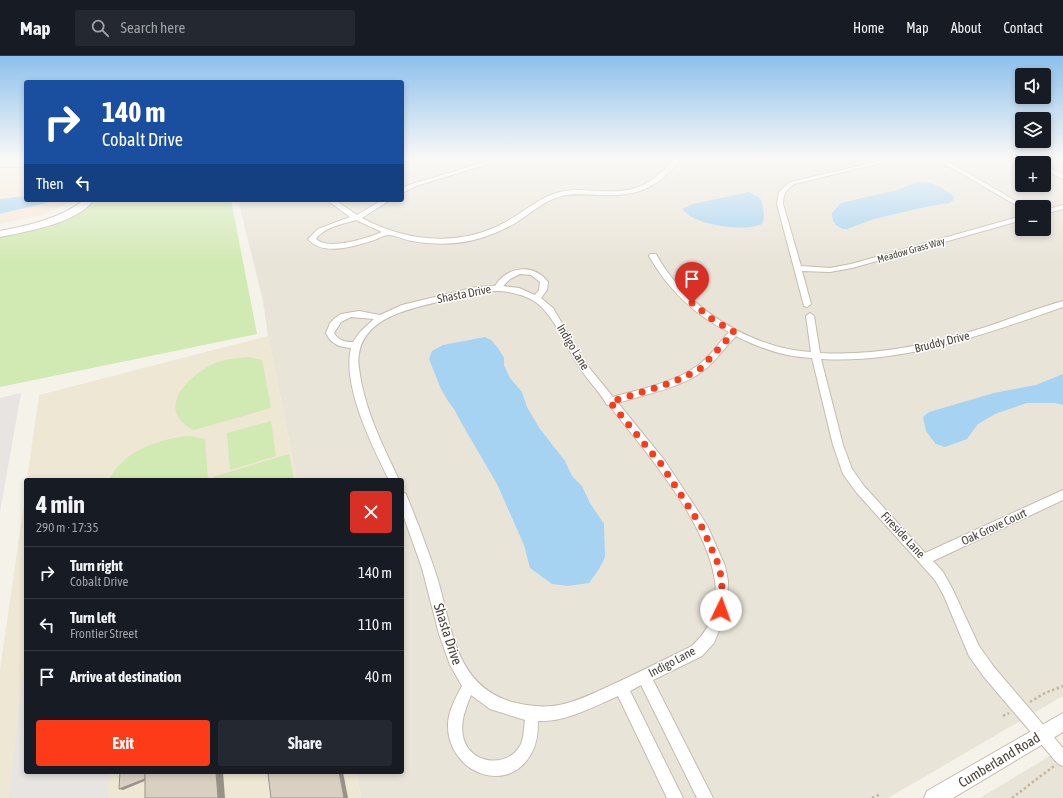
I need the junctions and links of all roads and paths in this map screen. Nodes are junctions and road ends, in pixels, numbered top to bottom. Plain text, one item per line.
1 (579, 193) edge
2 (608, 193) edge
3 (624, 193) edge
4 (781, 193) edge
5 (998, 193) edge
6 (333, 202) edge
7 (384, 202) edge
8 (1015, 202) edge
9 (80, 204) edge
10 (1063, 207) edge
11 (1051, 210) edge
12 (355, 217) junction
13 (1015, 220) edge
14 (0, 228) edge
15 (386, 233) junction
16 (0, 234) edge
17 (653, 256) dead end
18 (798, 268) junction
19 (498, 288) junction
20 (537, 299) junction
21 (807, 304) dead end
22 (1063, 304) edge
23 (810, 316) dead end
24 (381, 318) junction
25 (734, 332) junction
26 (356, 346) junction
27 (816, 357) junction
28 (610, 402) junction
29 (393, 478) edge
30 (1063, 495) edge
31 (404, 503) edge
32 (924, 559) junction
33 (644, 677) junction
34 (469, 685) junction
35 (1063, 686) edge
36 (621, 688) junction
37 (1045, 693) dead end
38 (532, 713) junction
39 (1063, 722) edge
40 (1042, 734) junction
41 (1063, 759) edge
42 (1044, 775) dead end
43 (881, 794) dead end
44 (675, 798) edge
45 (705, 798) edge
46 (872, 798) edge
47 (934, 798) edge
48 (1012, 798) edge

1 - 15 street
2 - 3 street
4 - 18 street
5 - 8 street
6 - 12 street
7 - 12 street
9 - 14 street
9 - 16 street
10 - 11 street
12 - 15 street
12 - 15 street
13 - 18 street, Meadow Grass Way
17 - 25 street, Bruddy Drive
18 - 21 street
19 - 20 street, Indigo Lane
19 - 20 street, Shasta Drive
19 - 24 street, Shasta Drive
20 - 28 street, Indigo Lane
22 - 27 street, Bruddy Drive
23 - 27 street, Fireside Lane
24 - 26 street, Shasta Drive
24 - 26 street
25 - 27 street, Bruddy Drive
25 - 28 street
26 - 29 street, Shasta Drive
27 - 32 street, Fireside Lane
28 - 33 street, Indigo Lane
30 - 32 street, Oak Grove Court
31 - 34 street, Shasta Drive
32 - 40 street, Fireside Lane
33 - 36 street, Indigo Lane
33 - 45 street
34 - 38 street, Indigo Lane
34 - 38 street
35 - 37 path
36 - 38 street, Indigo Lane
36 - 44 street
39 - 40 street, Cumberland Road
40 - 41 street, Fireside Lane
40 - 47 street, Cumberland Road
42 - 48 path
43 - 46 path

